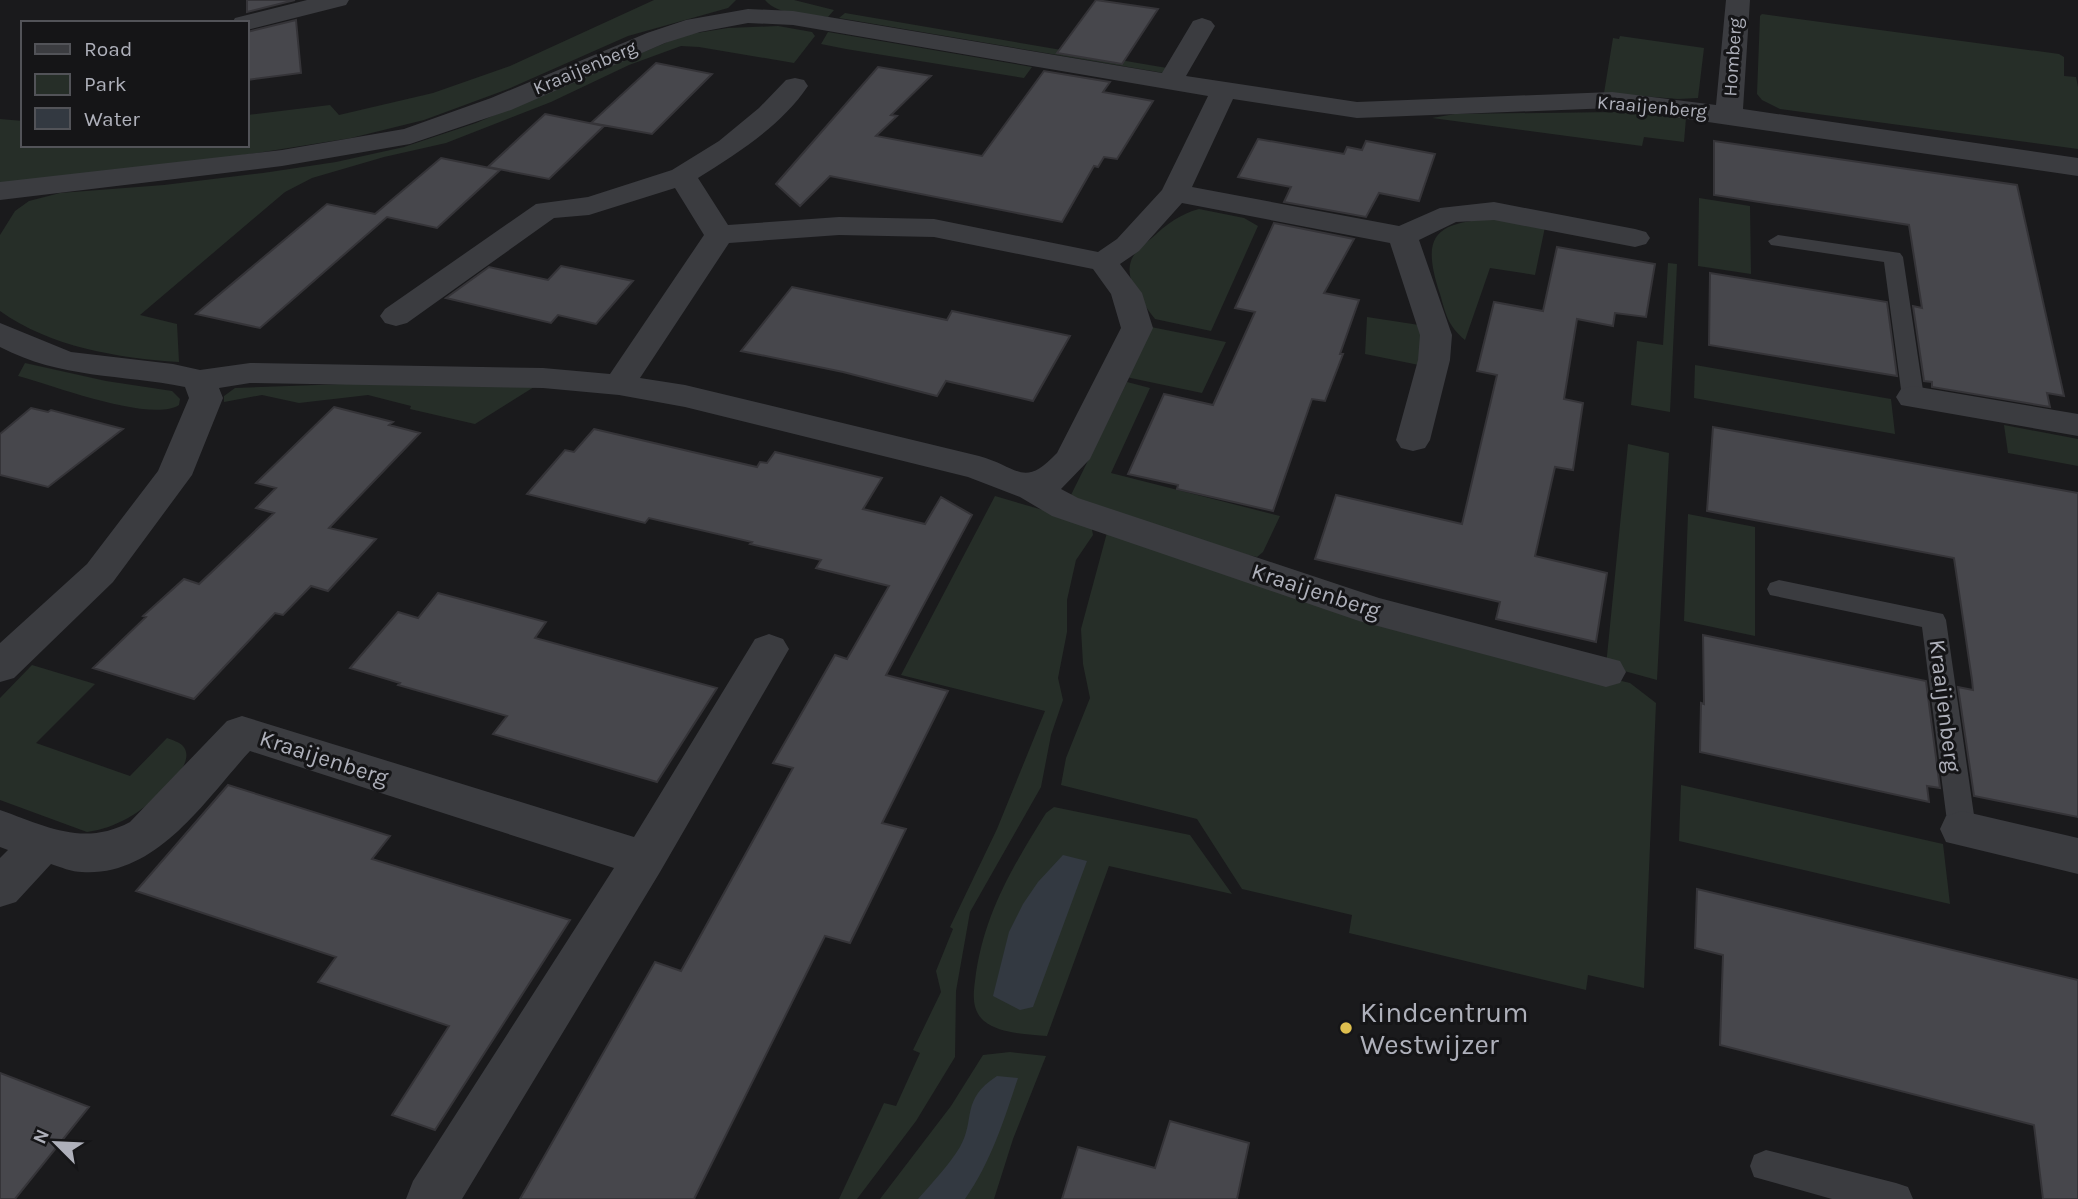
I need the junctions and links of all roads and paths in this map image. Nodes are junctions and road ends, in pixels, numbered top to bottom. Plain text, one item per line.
1 (337, 0) edge
2 (1738, 0) edge
3 (749, 8) edge
4 (248, 22) edge
5 (1202, 26) dead end
6 (1170, 82) junction
7 (795, 86) dead end
8 (1224, 91) junction
9 (1729, 115) junction
10 (2078, 167) edge
11 (682, 176) junction
12 (1, 192) edge
13 (1175, 193) junction
14 (719, 234) junction
15 (1403, 236) junction
16 (1635, 238) dead end
17 (1778, 241) dead end
18 (1103, 262) junction
19 (397, 316) dead end
20 (0, 333) edge
21 (200, 380) junction
22 (619, 385) junction
23 (1913, 397) joint
24 (2078, 425) edge
25 (1413, 440) dead end
26 (1032, 488) junction
27 (1779, 589) dead end
28 (769, 649) dead end
29 (0, 667) edge
30 (1606, 671) dead end
31 (0, 828) edge
32 (1962, 830) joint
33 (42, 844) junction
34 (2078, 856) edge
35 (644, 859) junction
36 (0, 888) edge
37 (1766, 1166) dead end
38 (432, 1199) edge
39 (1896, 1199) edge

1 - 4 street
2 - 9 street, Homberg
3 - 6 street, Kraaijenberg
3 - 12 street, Kraaijenberg
5 - 6 street
6 - 8 street, Kraaijenberg
7 - 11 street
8 - 9 street, Kraaijenberg
8 - 13 street
9 - 10 street, Kraaijenberg
11 - 14 street
11 - 19 street
13 - 15 street
13 - 18 street
14 - 18 street
14 - 22 street
15 - 16 street
15 - 25 street
17 - 23 lane
18 - 26 street
20 - 21 street, Kraaijenberg
21 - 22 street, Kraaijenberg
21 - 29 street
22 - 26 street, Kraaijenberg
23 - 24 street
26 - 30 street, Kraaijenberg
27 - 32 lane, Kraaijenberg
28 - 35 street
31 - 33 street, Kraaijenberg
32 - 34 street, Kraaijenberg
33 - 35 street, Kraaijenberg
33 - 36 street
35 - 38 street
37 - 39 lane

